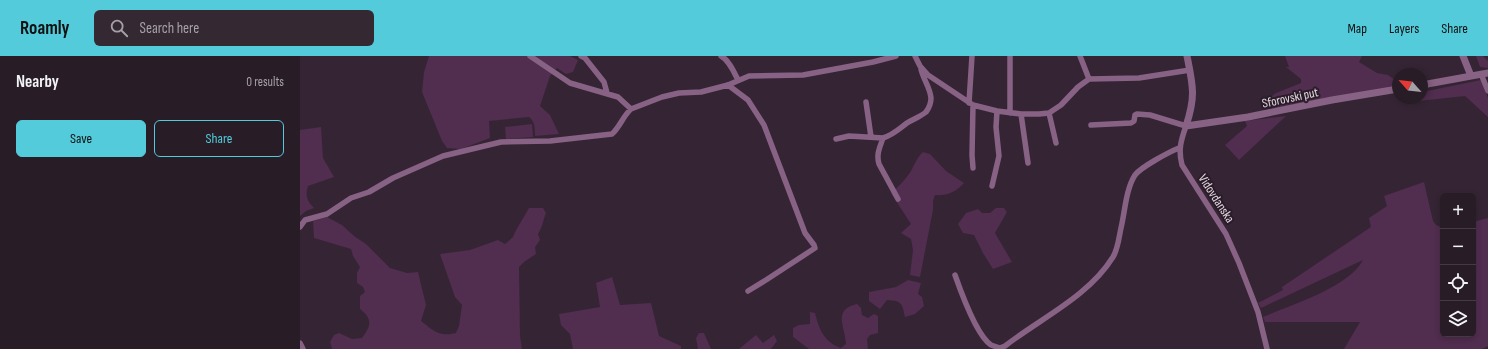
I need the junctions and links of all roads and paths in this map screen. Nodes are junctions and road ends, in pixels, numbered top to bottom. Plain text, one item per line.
1 (530, 56) edge
2 (582, 56) edge
3 (721, 56) edge
4 (896, 56) edge
5 (916, 56) edge
6 (972, 56) edge
7 (1010, 56) edge
8 (1080, 56) edge
9 (1187, 56) edge
10 (1463, 56) edge
11 (920, 66) junction
12 (1190, 70) junction
13 (1485, 74) edge
14 (1471, 76) junction
15 (1089, 79) junction
16 (738, 80) junction
17 (1428, 84) edge
18 (728, 85) junction
19 (1392, 90) edge
20 (1488, 91) edge
21 (606, 93) junction
22 (866, 102) dead end
23 (971, 104) junction
24 (631, 109) junction
25 (997, 111) junction
26 (1010, 113) junction
27 (1049, 113) junction
28 (1021, 114) junction
29 (1091, 125) dead end
30 (1186, 126) junction
31 (871, 137) junction
32 (883, 138) junction
33 (836, 139) dead end
34 (1056, 143) dead end
35 (1179, 148) junction
36 (1028, 163) dead end
37 (973, 168) dead end
38 (992, 186) dead end
39 (898, 199) dead end
40 (300, 227) edge
41 (955, 275) dead end
42 (748, 291) dead end
43 (300, 343) edge
44 (303, 349) edge
45 (1267, 349) edge

1 - 21 street
2 - 21 street
3 - 16 street
4 - 16 street
5 - 11 street
6 - 23 street
7 - 26 street
8 - 15 street
9 - 12 street
10 - 14 street
11 - 23 street
11 - 32 street
12 - 15 street
12 - 30 street
13 - 14 street
13 - 20 street
14 - 17 street
15 - 27 street
16 - 18 street
18 - 24 street
18 - 42 street
19 - 30 street, Sforovski put
21 - 24 street
22 - 31 street
23 - 25 street
23 - 37 street
24 - 40 street
25 - 26 street
25 - 38 street
26 - 28 street
27 - 28 street
27 - 34 street
28 - 36 street
29 - 30 street
30 - 35 street
31 - 32 street
31 - 33 street
32 - 39 street
35 - 41 street
35 - 45 street, Vidovdanska
43 - 44 street

